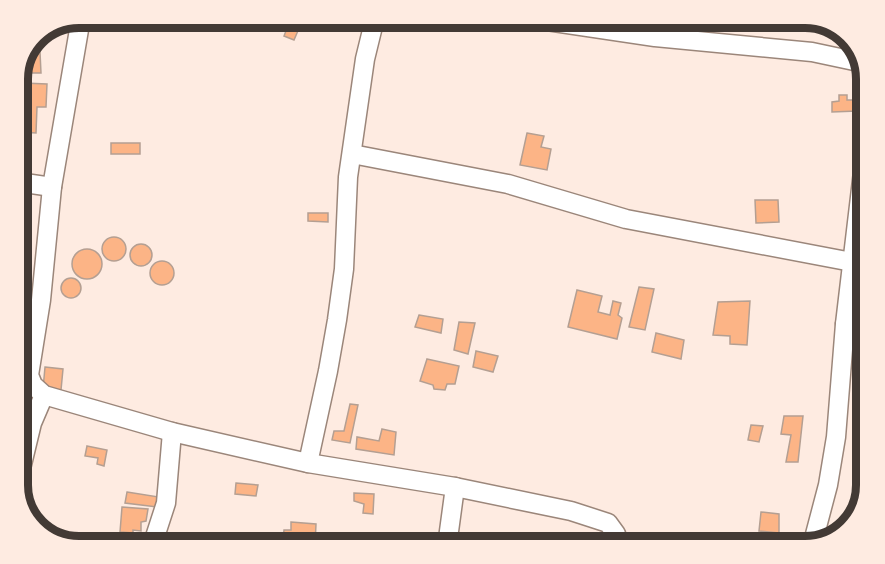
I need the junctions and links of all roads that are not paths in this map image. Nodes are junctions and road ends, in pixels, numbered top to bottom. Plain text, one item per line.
1 (79, 28) edge
2 (373, 28) edge
3 (594, 28) edge
4 (853, 61) edge
5 (352, 154) junction
6 (29, 184) edge
7 (52, 187) junction
8 (856, 229) edge
9 (852, 262) junction
10 (845, 324) junction
11 (856, 330) edge
12 (44, 395) junction
13 (172, 432) junction
14 (29, 435) edge
15 (308, 463) junction
16 (454, 487) junction
17 (815, 535) edge
18 (155, 536) edge
19 (448, 536) edge
20 (617, 536) edge

1 - 7 street
2 - 5 street
3 - 4 street
5 - 9 street
5 - 15 street
6 - 7 street
7 - 12 street
8 - 9 street
9 - 10 street
10 - 11 street
10 - 17 street
12 - 13 street
12 - 14 street
13 - 15 street
13 - 18 street
15 - 16 street
16 - 19 street
16 - 20 street

